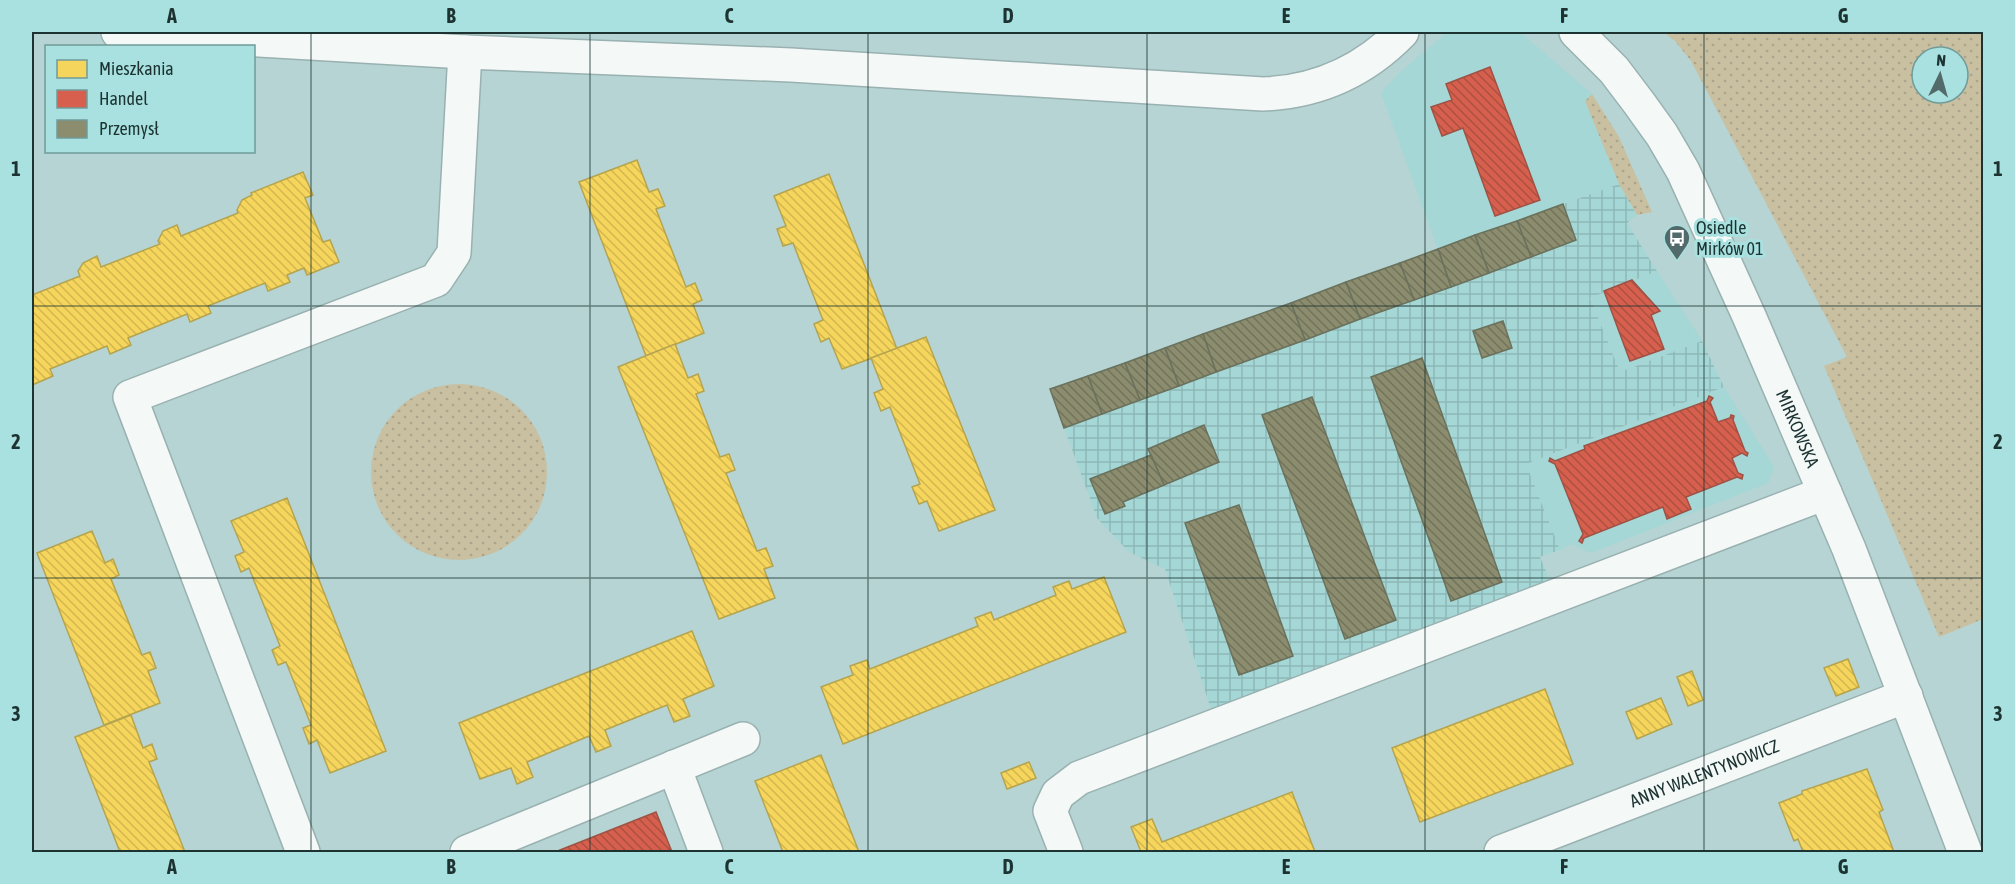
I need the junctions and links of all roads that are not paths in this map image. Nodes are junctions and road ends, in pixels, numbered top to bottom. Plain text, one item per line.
1 (118, 32) edge
2 (1402, 32) edge
3 (1576, 32) edge
4 (465, 52) junction
5 (1825, 493) junction
6 (1906, 696) junction
7 (743, 739) dead end
8 (674, 767) junction
9 (303, 852) edge
10 (466, 852) edge
11 (706, 852) edge
12 (1066, 852) edge
13 (1501, 852) edge
14 (1965, 852) edge

1 - 4 street
2 - 4 street
3 - 5 street, MIRKOWSKA
4 - 9 street
5 - 6 street, MIRKOWSKA
5 - 12 street
6 - 13 street, ANNY WALENTYNOWICZ
6 - 14 street, MIRKOWSKA
7 - 8 street
8 - 10 street
8 - 11 street

